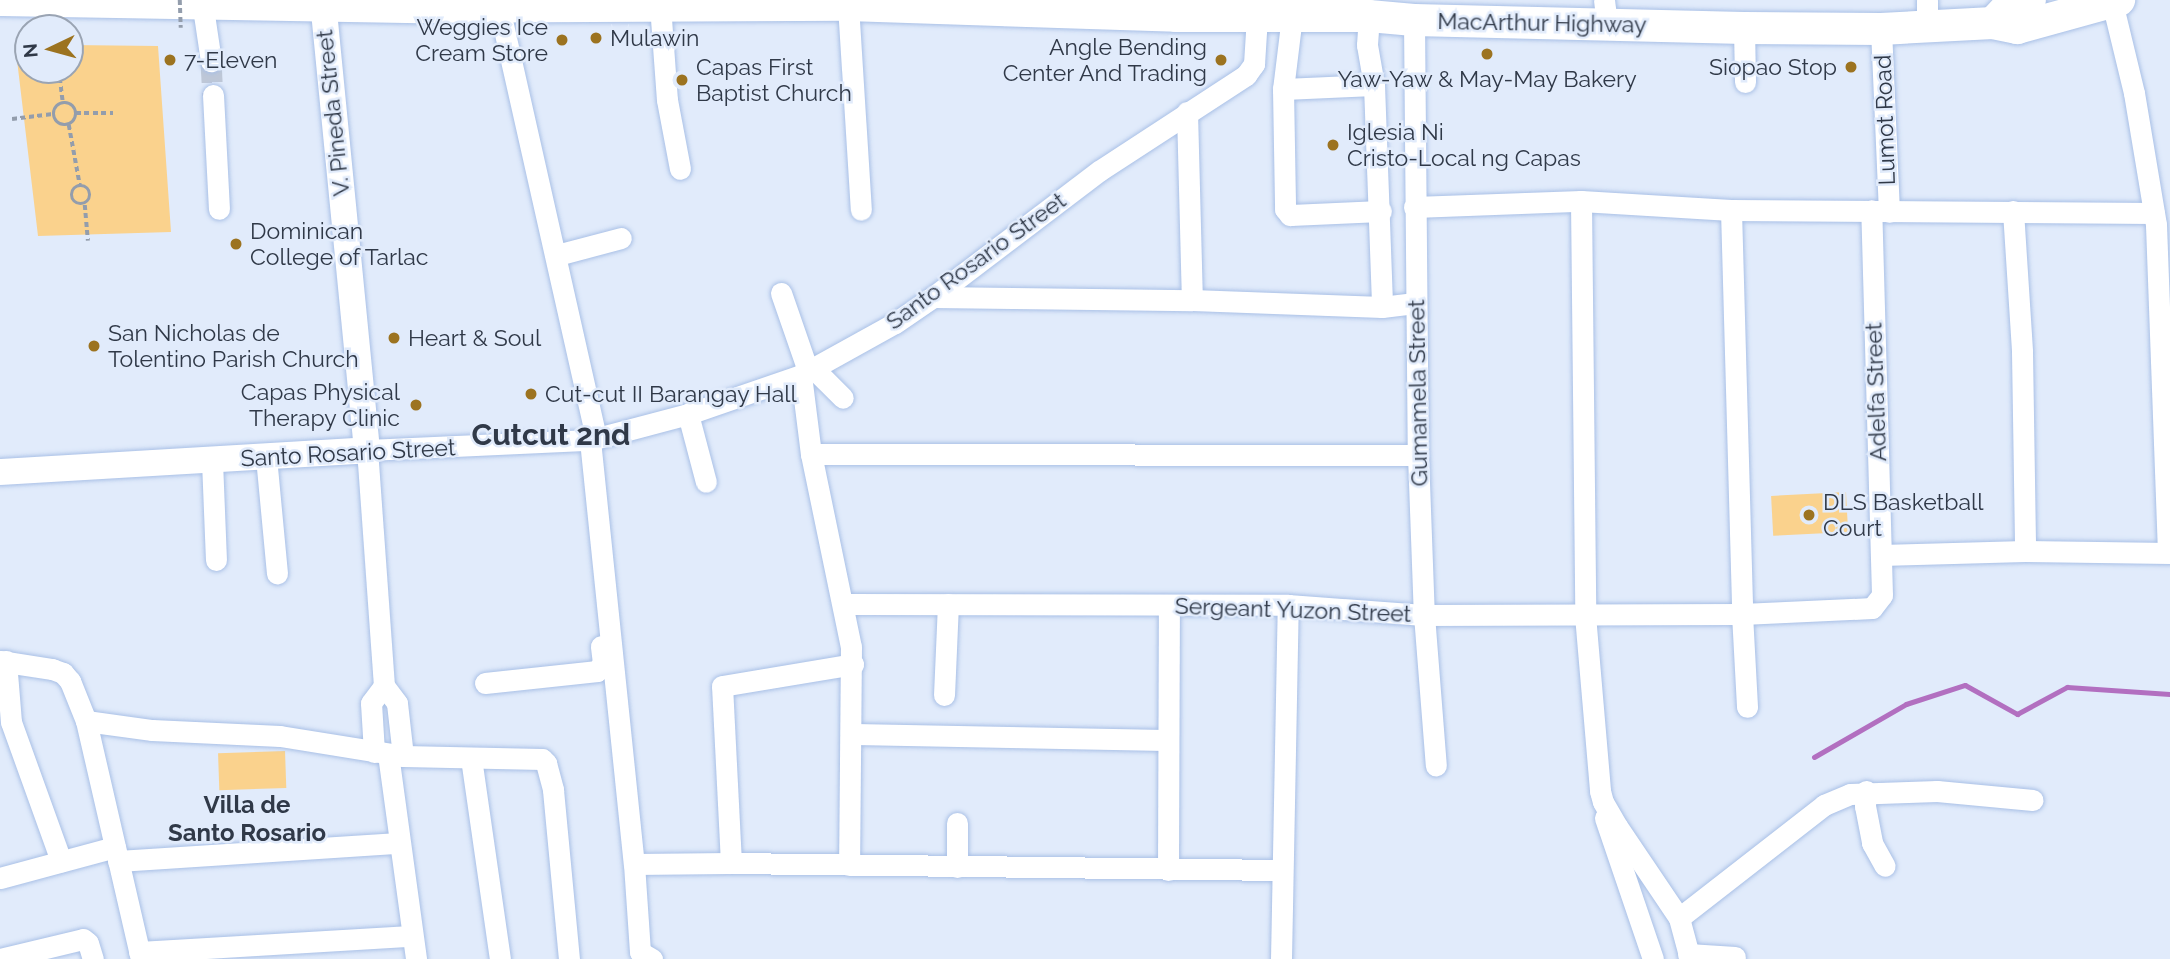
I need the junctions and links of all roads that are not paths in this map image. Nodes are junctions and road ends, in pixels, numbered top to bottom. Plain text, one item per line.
1 (2030, 0) edge
2 (0, 1) edge
3 (54, 1) edge
4 (191, 1) edge
5 (2116, 1) edge
6 (322, 2) edge
7 (420, 3) edge
8 (934, 4) edge
9 (660, 5) junction
10 (848, 5) junction
11 (1031, 6) edge
12 (499, 7) junction
13 (1176, 8) edge
14 (1605, 12) edge
15 (1927, 14) edge
16 (1256, 16) junction
17 (1292, 16) junction
18 (1369, 16) junction
19 (1414, 20) junction
20 (1993, 23) junction
21 (1744, 28) junction
22 (1881, 29) junction
23 (211, 61) tunnel mouth
24 (1745, 82) dead end
25 (1374, 85) junction
26 (1283, 89) junction
27 (213, 95) tunnel mouth
28 (1187, 112) junction
29 (680, 169) dead end
30 (1581, 201) junction
31 (1414, 207) junction
32 (219, 209) dead end
33 (861, 210) dead end
34 (1731, 210) junction
35 (1381, 211) junction
36 (1880, 211) junction
37 (2013, 211) junction
38 (2160, 221) edge
39 (621, 238) dead end
40 (556, 255) junction
41 (781, 293) dead end
42 (933, 297) junction
43 (1192, 300) junction
44 (1415, 303) junction
45 (1382, 307) junction
46 (807, 372) junction
47 (844, 398) dead end
48 (688, 414) junction
49 (593, 439) junction
50 (367, 450) junction
51 (811, 454) junction
52 (1418, 455) junction
53 (266, 457) junction
54 (212, 461) junction
55 (0, 472) edge
56 (706, 482) dead end
57 (2025, 551) junction
58 (2169, 553) edge
59 (1881, 555) junction
60 (216, 559) dead end
61 (277, 573) dead end
62 (845, 604) junction
63 (948, 604) junction
64 (1169, 606) junction
65 (1288, 606) junction
66 (1742, 614) junction
67 (1424, 615) junction
68 (1585, 615) junction
69 (608, 635) junction
70 (3, 661) edge
71 (853, 664) junction
72 (485, 683) dead end
73 (384, 686) junction
74 (944, 695) dead end
75 (1747, 707) dead end
76 (86, 721) junction
77 (852, 734) junction
78 (1167, 740) junction
79 (388, 754) junction
80 (471, 758) junction
81 (1436, 766) dead end
82 (1866, 791) junction
83 (2033, 800) dead end
84 (1603, 802) junction
85 (957, 823) dead end
86 (398, 843) junction
87 (117, 854) junction
88 (61, 861) junction
89 (731, 863) junction
90 (634, 864) junction
91 (849, 865) junction
92 (1885, 866) dead end
93 (957, 867) junction
94 (1168, 870) junction
95 (1282, 870) junction
96 (0, 878) edge
97 (1679, 918) junction
98 (411, 936) junction
99 (140, 955) edge
100 (1689, 957) edge
101 (1735, 957) dead end
102 (0, 959) edge
103 (93, 959) edge
104 (416, 959) edge
105 (500, 959) edge
106 (569, 959) edge
107 (652, 959) edge
108 (1281, 959) edge
109 (1653, 959) edge

1 - 20 highway
2 - 3 highway, MacArthur Highway
3 - 4 highway, MacArthur Highway
4 - 6 highway, MacArthur Highway
4 - 23 street
5 - 20 highway, MacArthur Highway
5 - 38 street
6 - 7 highway, MacArthur Highway
6 - 50 main road, V. Pineda Street
7 - 12 highway, MacArthur Highway
8 - 10 highway, MacArthur Highway
8 - 11 highway, MacArthur Highway
9 - 10 highway, MacArthur Highway
9 - 12 highway, MacArthur Highway
9 - 29 street
10 - 33 street
11 - 13 highway, MacArthur Highway
12 - 40 street
13 - 16 highway, MacArthur Highway
14 - 19 highway, MacArthur Highway
14 - 21 highway, MacArthur Highway
15 - 20 highway, MacArthur Highway
15 - 22 highway, MacArthur Highway
16 - 17 highway, MacArthur Highway
16 - 28 street, Santo Rosario Street
17 - 18 highway, MacArthur Highway
17 - 26 street
18 - 19 highway, MacArthur Highway
18 - 25 street
19 - 31 street, Gumamela Street
21 - 22 highway, MacArthur Highway
21 - 24 street
22 - 36 street, Lumot Road
25 - 26 street
25 - 35 street
26 - 35 street
27 - 32 street
28 - 42 street, Santo Rosario Street
28 - 43 street
30 - 31 street
30 - 34 street
30 - 68 street
31 - 44 street, Gumamela Street
34 - 36 street
34 - 66 street
35 - 45 street
36 - 37 street
36 - 59 street, Adelfa Street
37 - 38 street
37 - 57 street
38 - 58 street
39 - 40 street
40 - 49 street
41 - 46 street
42 - 43 street
42 - 46 street, Santo Rosario Street
43 - 45 street
44 - 45 street
44 - 52 street, Gumamela Street
46 - 47 street
46 - 48 street, Santo Rosario Street
46 - 51 street
48 - 49 street, Santo Rosario Street
48 - 56 street
49 - 50 street, Santo Rosario Street
49 - 69 street
50 - 53 main road, Santo Rosario Street
50 - 73 street, V. Pineda Street
51 - 52 street
51 - 62 street
52 - 67 street, Gumamela Street
53 - 54 main road, Santo Rosario Street
53 - 61 street
54 - 55 main road, Santo Rosario Street
54 - 60 street
57 - 58 street
57 - 59 street
59 - 66 street, Adelfa Street
62 - 63 street, Sergeant Yuzon Street
62 - 71 street
63 - 64 street, Sergeant Yuzon Street
63 - 74 street
64 - 65 street, Sergeant Yuzon Street
64 - 78 street
65 - 67 street, Sergeant Yuzon Street
65 - 95 street
66 - 68 street, Sergeant Yuzon Street
66 - 75 street
67 - 68 street, Sergeant Yuzon Street
67 - 81 street, Gumamela Street
68 - 84 street
69 - 72 street
69 - 90 street
70 - 76 street
70 - 88 street
71 - 77 street
71 - 89 street
73 - 79 street, V. Pineda Street
73 - 79 street, V. Pineda Street
76 - 79 street
76 - 87 street
77 - 78 street
77 - 91 street
78 - 94 street
79 - 80 street
79 - 86 street
80 - 105 street
80 - 106 street
82 - 83 street
82 - 92 street
82 - 97 street
84 - 97 street
84 - 109 street
85 - 93 street
86 - 87 street
86 - 98 street
87 - 88 street
87 - 99 street
88 - 96 street
89 - 90 street
89 - 91 street
90 - 107 street
91 - 93 street
93 - 94 street
94 - 95 street
95 - 108 street
97 - 100 street
98 - 99 street
98 - 104 street
100 - 101 street
102 - 103 street

